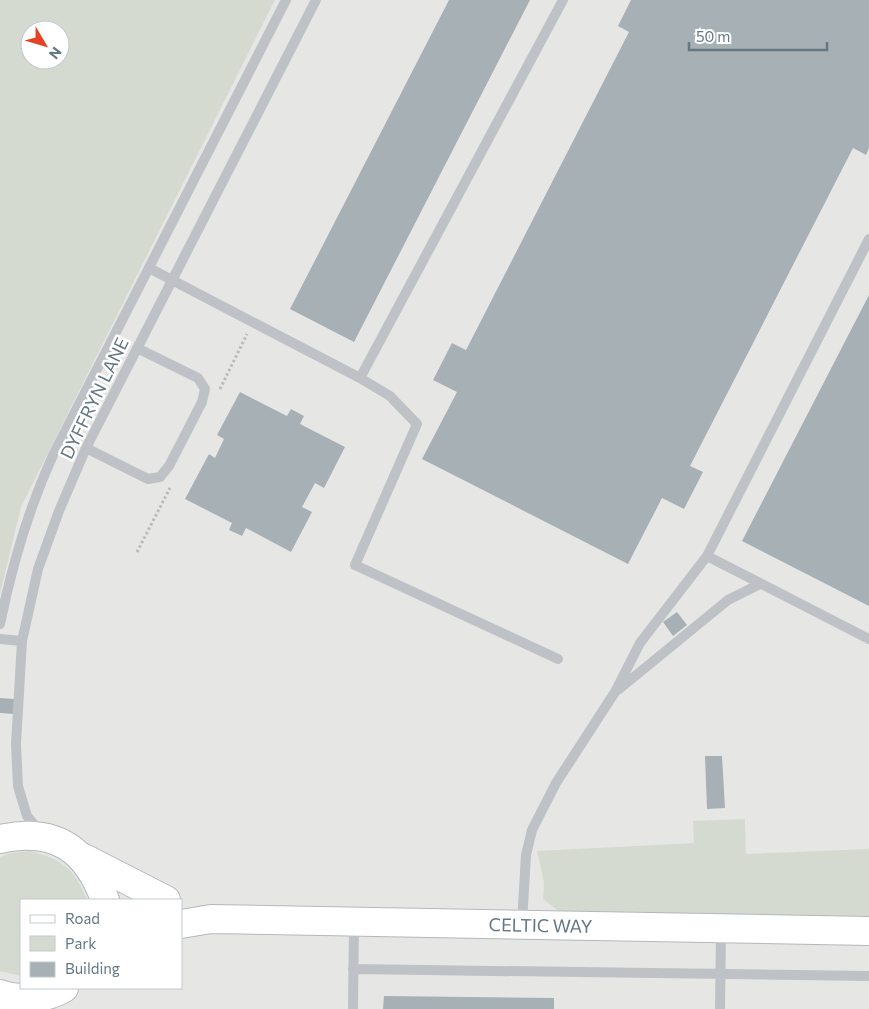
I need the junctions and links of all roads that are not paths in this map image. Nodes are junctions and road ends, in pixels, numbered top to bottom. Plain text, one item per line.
1 (286, 0) edge
2 (316, 0) edge
3 (563, 0) edge
4 (869, 239) edge
5 (149, 268) junction
6 (171, 280) junction
7 (137, 348) junction
8 (360, 378) junction
9 (86, 448) junction
10 (707, 556) junction
11 (760, 584) junction
12 (0, 624) edge
13 (0, 639) edge
14 (869, 639) edge
15 (22, 641) junction
16 (558, 659) dead end
17 (615, 692) junction
18 (44, 836) junction
19 (0, 838) edge
20 (81, 856) junction
21 (105, 899) edge
22 (164, 899) edge
23 (182, 907) edge
24 (211, 919) junction
25 (354, 922) junction
26 (182, 924) edge
27 (521, 926) junction
28 (720, 930) junction
29 (869, 931) edge
30 (353, 969) junction
31 (720, 975) junction
32 (869, 976) edge
33 (0, 994) edge
34 (60, 995) edge
35 (353, 1009) edge
36 (720, 1009) edge

1 - 5 lane, DYFFRYN LANE
2 - 6 lane, DYFFRYN LANE
3 - 8 lane
4 - 10 lane
5 - 6 lane
5 - 12 lane, DYFFRYN LANE
6 - 7 lane, DYFFRYN LANE
6 - 8 lane
7 - 9 lane, DYFFRYN LANE
7 - 9 lane
8 - 16 lane
9 - 15 lane, DYFFRYN LANE
10 - 11 lane
10 - 17 lane
11 - 14 lane
11 - 17 lane
13 - 15 lane
15 - 18 lane, DYFFRYN LANE
17 - 27 lane
18 - 19 street
18 - 20 street
20 - 21 street
20 - 22 street
23 - 24 street, CELTIC WAY
24 - 25 street, CELTIC WAY
24 - 26 street, CELTIC WAY
25 - 27 street, CELTIC WAY
25 - 30 lane
27 - 28 street, CELTIC WAY
28 - 29 street, CELTIC WAY
28 - 31 lane
30 - 31 lane
30 - 35 lane
31 - 32 lane
31 - 36 lane
33 - 34 street

